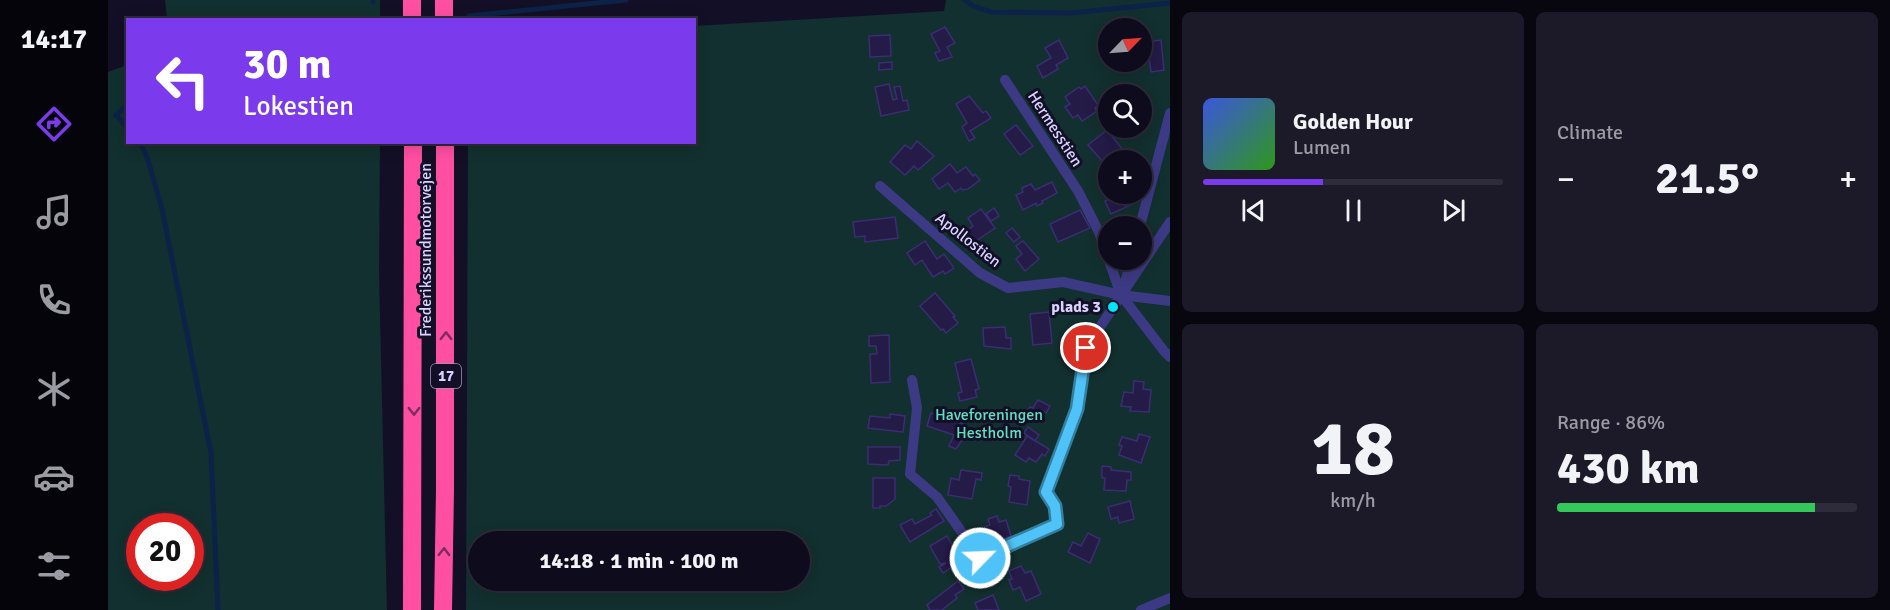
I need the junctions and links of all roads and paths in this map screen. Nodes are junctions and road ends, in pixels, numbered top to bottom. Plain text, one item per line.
1 (412, 0) edge
2 (444, 0) edge
3 (412, 18) edge
4 (444, 18) edge
5 (1005, 80) dead end
6 (1170, 113) edge
7 (414, 144) edge
8 (445, 144) edge
9 (880, 186) dead end
10 (1143, 216) edge
11 (1170, 222) edge
12 (1128, 270) edge
13 (1121, 295) junction
14 (1170, 301) edge
15 (1170, 357) edge
16 (912, 380) dead end
17 (1170, 598) edge
18 (412, 610) edge
19 (443, 610) edge
20 (1141, 610) edge

1 - 3 highway
2 - 4 highway
5 - 13 lane, Hermesstien
6 - 10 lane
7 -> 18 highway, Frederikssundmotorvejen / 17
19 -> 8 highway, Frederikssundmotorvejen / 17
9 - 13 lane, Apollostien
11 - 13 lane
12 - 13 lane
13 - 14 lane, Apollostien
13 - 15 lane, Hermesstien
13 - 16 lane
17 - 20 lane

